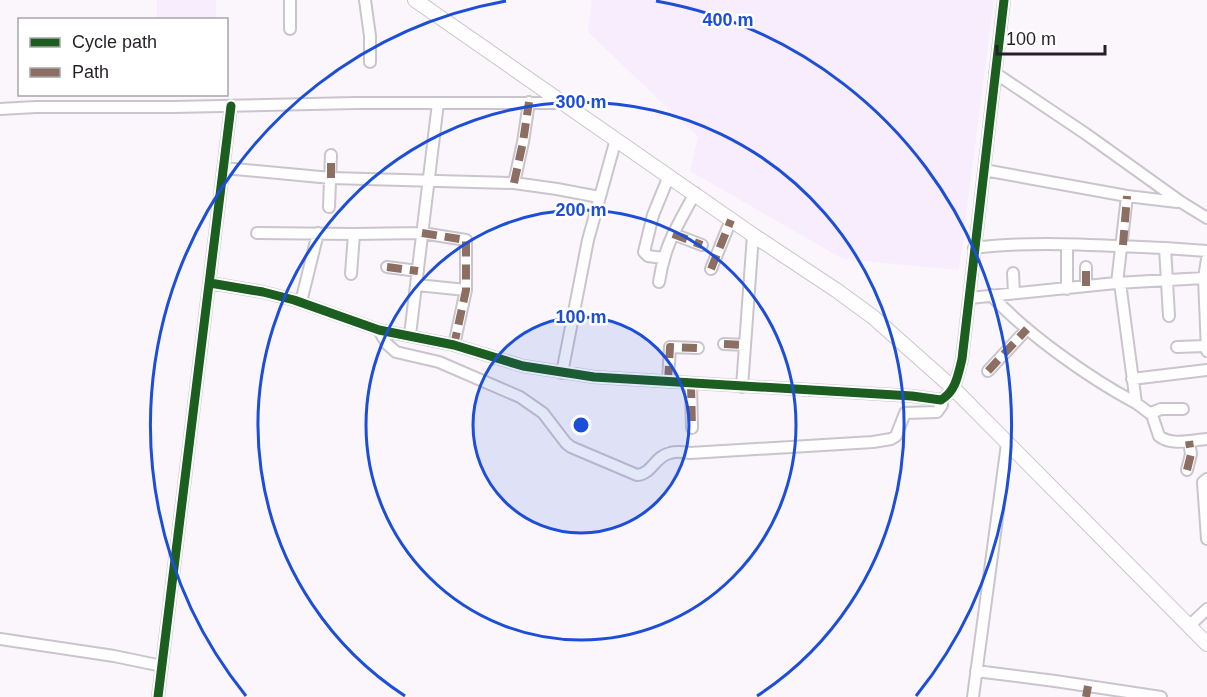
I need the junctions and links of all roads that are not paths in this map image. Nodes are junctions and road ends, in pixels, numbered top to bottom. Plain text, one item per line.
1 (290, 0) edge
2 (365, 0) edge
3 (415, 0) edge
4 (1004, 0) edge
5 (290, 29) dead end
6 (370, 62) dead end
7 (995, 73) junction
8 (529, 102) junction
9 (563, 103) junction
10 (438, 104) junction
11 (231, 106) junction
12 (0, 109) edge
13 (616, 139) junction
14 (331, 155) dead end
15 (224, 168) junction
16 (984, 170) junction
17 (669, 176) junction
18 (1145, 176) junction
19 (331, 178) junction
20 (430, 180) junction
21 (514, 183) junction
22 (695, 194) junction
23 (1127, 196) junction
24 (599, 197) junction
25 (1141, 197) junction
26 (1181, 202) junction
27 (328, 207) dead end
28 (1207, 218) edge
29 (731, 220) junction
30 (257, 233) dead end
31 (318, 233) junction
32 (422, 233) junction
33 (354, 234) junction
34 (673, 234) junction
35 (753, 235) junction
36 (702, 245) dead end
37 (1122, 245) junction
38 (1068, 246) junction
39 (974, 248) junction
40 (1165, 248) junction
41 (1207, 251) edge
42 (663, 258) junction
43 (1207, 260) edge
44 (387, 267) dead end
45 (1086, 267) dead end
46 (711, 269) dead end
47 (418, 271) junction
48 (1013, 273) dead end
49 (351, 274) dead end
50 (1204, 278) junction
51 (1166, 280) junction
52 (659, 282) dead end
53 (210, 283) junction
54 (1119, 283) junction
55 (417, 285) junction
56 (1086, 286) junction
57 (1067, 288) junction
58 (466, 290) junction
59 (1014, 293) junction
60 (991, 295) junction
61 (970, 298) junction
62 (301, 302) junction
63 (1169, 316) dead end
64 (1028, 329) junction
65 (379, 330) junction
66 (410, 335) junction
67 (1207, 339) edge
68 (724, 344) dead end
69 (454, 345) junction
70 (745, 345) junction
71 (1206, 346) edge
72 (1177, 347) dead end
73 (698, 348) dead end
74 (1207, 351) edge
75 (1207, 370) edge
76 (988, 371) dead end
77 (562, 373) junction
78 (1132, 379) junction
79 (668, 381) junction
80 (691, 383) junction
81 (955, 384) junction
82 (742, 387) junction
83 (941, 400) junction
84 (1136, 403) junction
85 (1183, 409) dead end
86 (1151, 413) junction
87 (692, 428) dead end
88 (1207, 439) edge
89 (1189, 441) junction
90 (1007, 444) junction
91 (1187, 470) dead end
92 (1207, 479) edge
93 (1207, 539) edge
94 (1197, 619) edge
95 (0, 639) edge
96 (1207, 644) edge
97 (162, 666) junction
98 (976, 671) junction
99 (1087, 691) edge
100 (158, 697) edge
101 (973, 697) edge
102 (1161, 697) edge

1 - 5 street
2 - 6 street
3 - 9 main road
4 - 7 street
7 - 16 street
7 - 18 street
8 - 9 street
8 - 10 street
8 - 21 street
9 - 13 main road
10 - 11 street
10 - 20 street
11 - 12 street
11 - 15 street
13 - 17 main road
13 - 24 street
14 - 19 street
15 - 19 street
15 - 53 street
16 - 23 street
16 - 39 street
17 - 22 main road
17 - 42 street
18 - 25 street
18 - 26 street
19 - 20 street
19 - 27 street
20 - 21 street
20 - 32 street
21 - 24 street
22 - 29 main road
22 - 34 street
23 - 25 street
23 - 37 street
24 - 77 street
25 - 26 street
26 - 28 street
29 - 35 main road
29 - 46 street
30 - 31 street
31 - 33 street
31 - 62 street
32 - 33 street
32 - 47 street
32 - 58 street
33 - 49 street
34 - 36 street
34 - 42 street
35 - 70 street
35 - 81 main road
37 - 38 street
37 - 40 street
37 - 54 street
38 - 39 street
38 - 57 street
39 - 61 street
40 - 41 street
40 - 51 street
42 - 52 street
43 - 50 street
44 - 47 street
45 - 56 street
47 - 55 street
48 - 59 street
50 - 51 street
50 - 67 street
51 - 54 street
51 - 63 street
53 - 62 street
53 - 97 street
54 - 56 street
54 - 78 street
55 - 58 street
55 - 66 street
56 - 57 street
57 - 59 street
58 - 69 street
59 - 60 street
60 - 61 street
60 - 64 street
61 - 81 street
62 - 65 street
64 - 76 street
64 - 84 street
65 - 66 street
65 - 83 street
66 - 69 street
67 - 71 street
68 - 70 street
69 - 77 street
70 - 82 street
71 - 72 street
71 - 74 street
73 - 79 street
75 - 78 street
77 - 79 street
78 - 84 street
79 - 80 street
80 - 82 street
80 - 87 street
81 - 83 street
81 - 90 main road
82 - 83 street
84 - 86 street
85 - 86 street
86 - 89 street
88 - 89 street
89 - 91 street
90 - 94 main road
90 - 98 street
92 - 93 street
94 - 96 main road
95 - 97 street
97 - 100 street
98 - 99 street
98 - 101 street
99 - 102 street

